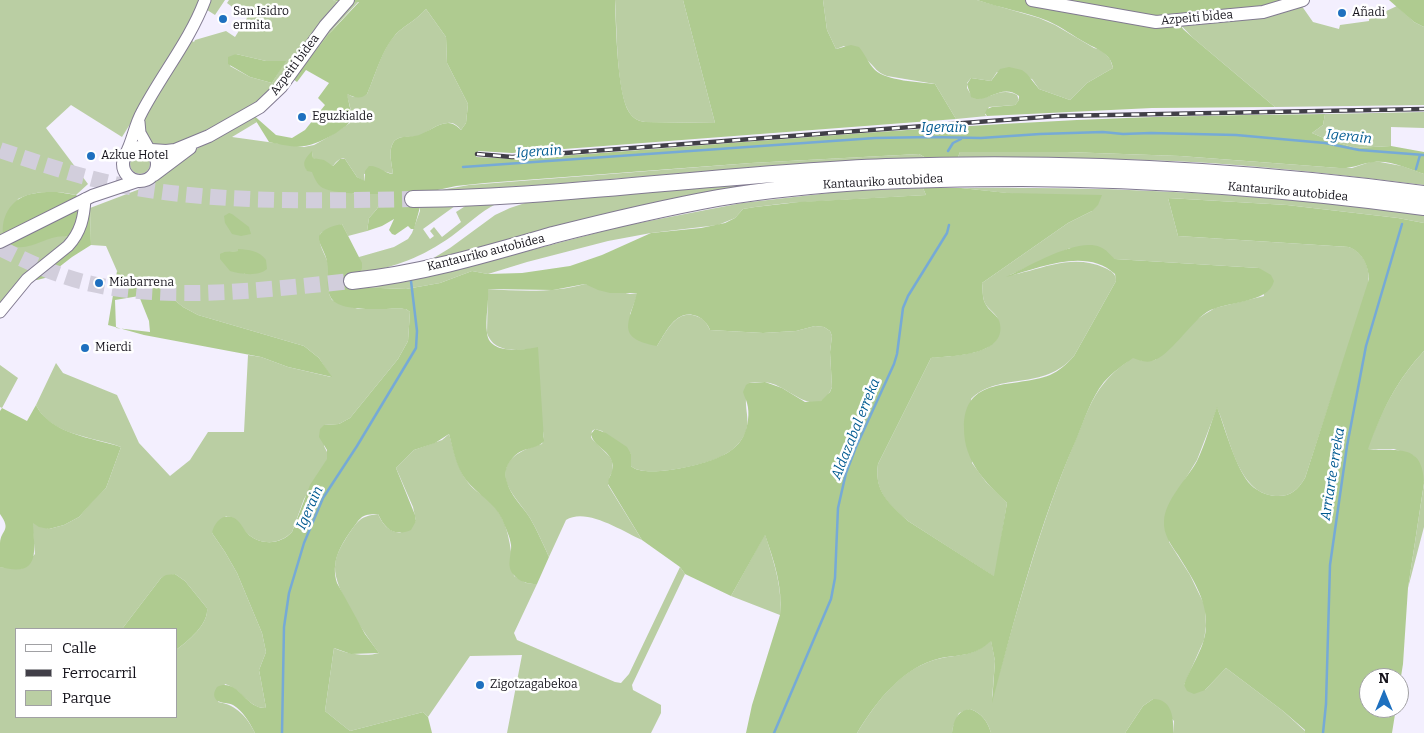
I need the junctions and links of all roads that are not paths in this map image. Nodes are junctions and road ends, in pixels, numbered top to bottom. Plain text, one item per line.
1 (205, 0) edge
2 (348, 0) edge
3 (1032, 0) edge
4 (1303, 0) edge
5 (141, 113) junction
6 (208, 136) junction
7 (150, 150) junction
8 (124, 158) junction
9 (153, 176) junction
10 (137, 181) junction
11 (1424, 194) edge
12 (89, 197) junction
13 (414, 199) tunnel mouth
14 (68, 207) junction
15 (1424, 207) edge
16 (76, 236) junction
17 (0, 242) edge
18 (352, 281) tunnel mouth
19 (0, 312) edge

1 - 5 street
2 - 6 main road, Azpeiti bidea
3 - 4 main road, Azpeiti bidea
5 - 7 street
5 - 8 street
6 - 7 main road, Azpeiti bidea
6 - 9 main road, Azpeiti bidea
7 - 8 main road
7 - 9 main road
8 - 10 main road
8 - 12 main road
9 - 10 main road
10 - 12 main road
11 - 13 highway, Kantauriko autobidea
12 - 14 main road
12 - 16 street
14 - 16 street
14 - 17 main road
15 - 18 highway, Kantauriko autobidea
16 - 19 street

